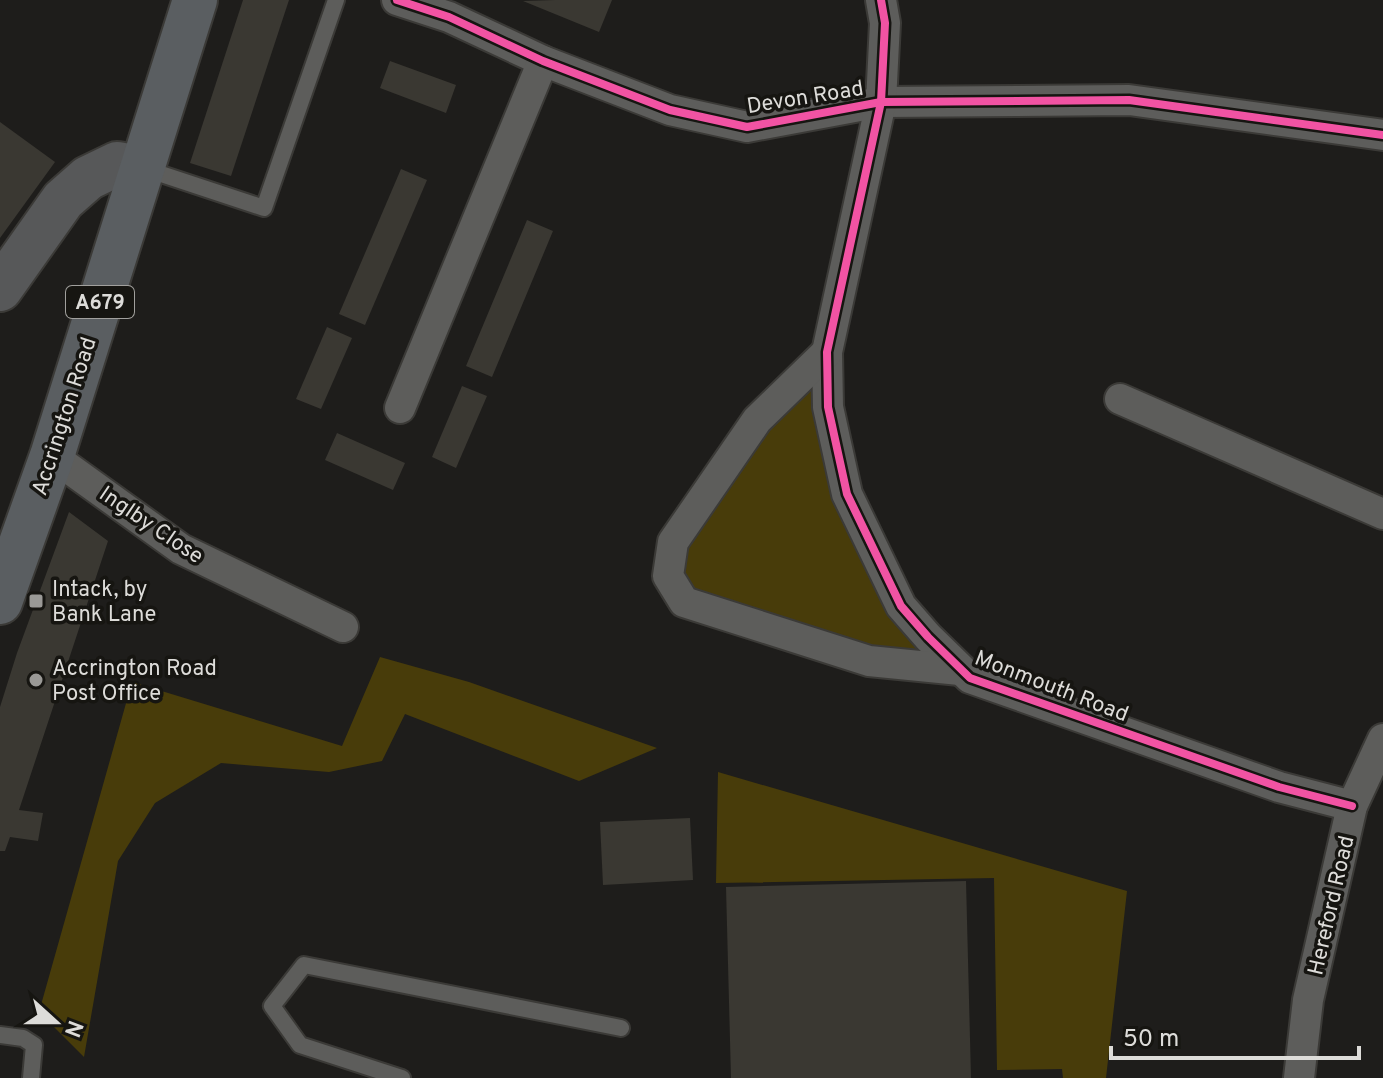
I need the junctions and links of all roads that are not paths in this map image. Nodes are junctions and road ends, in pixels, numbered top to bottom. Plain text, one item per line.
1 (195, 0) edge
2 (336, 0) edge
3 (397, 0) edge
4 (881, 0) edge
5 (543, 61) junction
6 (881, 102) junction
7 (1383, 135) edge
8 (141, 168) junction
9 (0, 289) edge
10 (827, 352) junction
11 (1120, 399) dead end
12 (400, 408) dead end
13 (52, 456) junction
14 (1383, 514) edge
15 (0, 602) edge
16 (343, 627) dead end
17 (960, 670) junction
18 (1383, 739) edge
19 (1352, 806) junction
20 (621, 1028) dead end
21 (0, 1035) edge
22 (31, 1078) edge
23 (402, 1078) edge
24 (1299, 1078) edge

1 - 8 main road, Accrington Road / A679
2 - 8 lane
3 - 5 street, Devon Road
4 - 6 street, Monmouth Road
5 - 6 street, Devon Road
5 - 12 street
6 - 7 street, Devon Road
6 - 10 street, Monmouth Road
8 - 9 main road
8 - 13 main road, Accrington Road / A679
10 - 17 street, Monmouth Road
10 - 17 street, Monmouth Road
11 - 14 street
13 - 15 main road, Accrington Road / A679
13 - 16 street, Inglby Close
17 - 19 street, Monmouth Road
18 - 19 street, Hereford Road
19 - 24 street, Hereford Road
20 - 23 lane
21 - 22 lane

